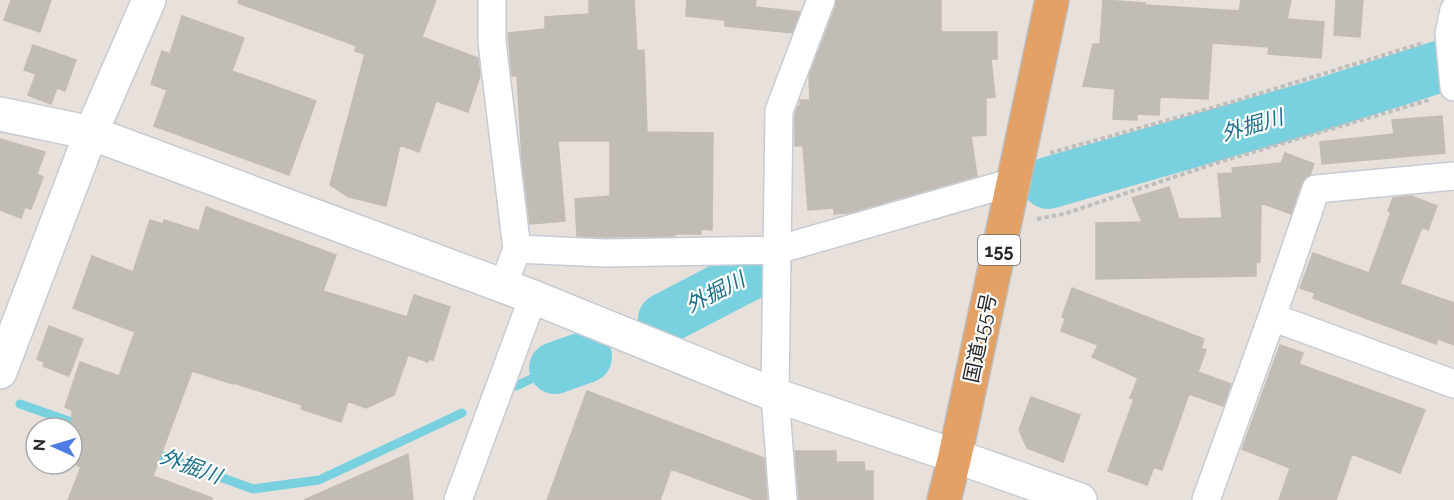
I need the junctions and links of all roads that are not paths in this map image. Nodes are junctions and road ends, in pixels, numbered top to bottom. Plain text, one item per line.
1 (149, 0) edge
2 (492, 0) edge
3 (821, 0) edge
4 (1052, 0) edge
5 (1452, 22) edge
6 (1443, 93) edge
7 (0, 114) edge
8 (92, 133) junction
9 (1015, 172) junction
10 (1454, 176) edge
11 (517, 249) junction
12 (777, 250) junction
13 (518, 291) junction
14 (1272, 317) junction
15 (0, 372) edge
16 (1454, 384) edge
17 (775, 395) junction
18 (955, 456) junction
19 (458, 500) edge
20 (783, 500) edge
21 (944, 500) edge
22 (1080, 500) edge
23 (1206, 500) edge

1 - 8 street
2 - 11 street
3 - 12 street
4 - 9 highway, 国道155号 / 155
5 - 6 street
7 - 8 street
8 - 13 street
8 - 15 street
9 - 12 street
9 - 18 highway, 国道155号 / 155
10 - 14 street
11 - 12 street
11 - 13 street
12 - 17 street
13 - 17 street
13 - 19 street
14 - 16 street
14 - 23 street
17 - 18 street
17 - 20 street
18 - 21 highway, 国道155号 / 155
18 - 22 street

